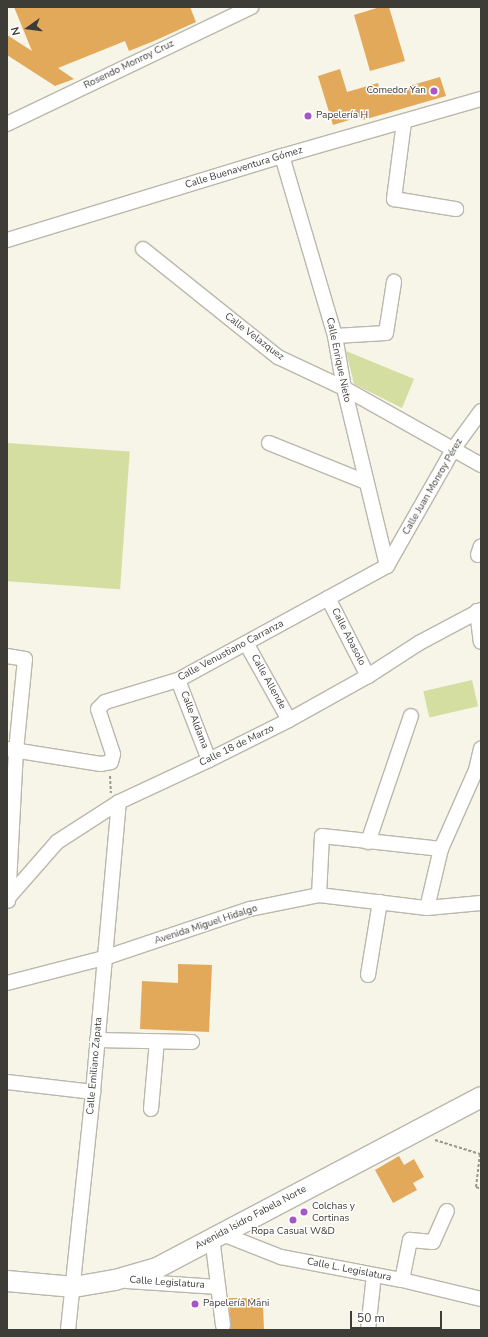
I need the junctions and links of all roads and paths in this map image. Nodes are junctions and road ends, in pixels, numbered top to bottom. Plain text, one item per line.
1 (251, 7) edge
2 (481, 99) edge
3 (404, 122) junction
4 (7, 124) edge
5 (282, 156) junction
6 (456, 209) dead end
7 (7, 240) edge
8 (143, 249) dead end
9 (394, 282) dead end
10 (335, 336) junction
11 (344, 388) junction
12 (481, 411) edge
13 (269, 444) dead end
14 (454, 448) junction
15 (481, 465) edge
16 (366, 482) junction
17 (387, 566) junction
18 (328, 598) junction
19 (479, 611) edge
20 (481, 642) edge
21 (246, 643) junction
22 (7, 656) edge
23 (368, 676) junction
24 (178, 680) junction
25 (411, 716) dead end
26 (289, 720) junction
27 (481, 749) edge
28 (12, 750) edge
29 (209, 760) junction
30 (110, 762) junction
31 (115, 804) junction
32 (368, 842) junction
33 (441, 849) junction
34 (319, 895) junction
35 (8, 902) edge
36 (380, 902) junction
37 (481, 903) edge
38 (427, 908) junction
39 (104, 958) junction
40 (368, 975) dead end
41 (7, 983) edge
42 (97, 1040) junction
43 (157, 1041) junction
44 (192, 1042) dead end
45 (7, 1082) edge
46 (93, 1092) junction
47 (481, 1097) edge
48 (151, 1109) dead end
49 (413, 1133) junction
50 (481, 1189) edge
51 (447, 1211) dead end
52 (216, 1235) junction
53 (374, 1275) junction
54 (115, 1280) junction
55 (402, 1280) junction
56 (7, 1281) edge
57 (74, 1287) junction
58 (218, 1287) junction
59 (481, 1299) edge
60 (222, 1325) dead end
61 (68, 1330) edge
62 (368, 1330) edge

1 - 4 street, Rosendo Monroy Cruz
2 - 3 street, Calle Buenaventura Gómez
3 - 5 street, Calle Buenaventura Gómez
3 - 6 street
5 - 7 street, Calle Buenaventura Gómez
5 - 10 street, Calle Enrique Nieto
8 - 11 street, Calle Velazquez
9 - 10 street
10 - 11 street, Calle Enrique Nieto
11 - 14 street, Calle Velazquez
11 - 16 street, Calle Enrique Nieto
12 - 14 street, Calle Juan Monroy Pérez
13 - 16 street
14 - 15 street, Calle Velazquez
14 - 17 street, Calle Juan Monroy Pérez
16 - 17 street, Calle Enrique Nieto
17 - 18 street, Calle Venustiano Carranza
18 - 21 street, Calle Venustiano Carranza
18 - 23 street, Calle Abasolo
19 - 20 street
19 - 23 street, Calle 18 de Marzo
21 - 24 street, Calle Venustiano Carranza
21 - 26 street, Calle Allende
22 - 28 street
23 - 26 street, Calle 18 de Marzo
24 - 29 street, Calle Aldama
24 - 30 street, Calle Venustiano Carranza
25 - 32 street
26 - 29 street, Calle 18 de Marzo
27 - 33 street
28 - 30 street
28 - 35 street
29 - 31 street, Calle 18 de Marzo
30 - 31 path
31 - 35 street, Calle 18 de Marzo
31 - 39 street, Calle Emiliano Zapata
32 - 33 street
32 - 34 street
33 - 38 street
34 - 36 street, Avenida Miguel Hidalgo
34 - 39 street, Avenida Miguel Hidalgo
36 - 38 street, Avenida Miguel Hidalgo
36 - 40 street
37 - 38 street, Avenida Miguel Hidalgo
39 - 41 street, Avenida Miguel Hidalgo
39 - 42 street, Calle Emiliano Zapata
42 - 43 street
42 - 46 street, Calle Emiliano Zapata
43 - 44 street
43 - 48 street
45 - 46 street
46 - 57 street, Calle Emiliano Zapata
47 - 49 main road, Avenida Isidro Fabela Norte
49 - 50 path
49 - 52 main road, Avenida Isidro Fabela Norte
51 - 55 street
52 - 53 street, Calle L. Legislatura
52 - 54 main road, Avenida Isidro Fabela Norte
52 - 58 street, Calle Legislatura
53 - 55 street, Calle L. Legislatura
53 - 62 street
54 - 57 main road, Avenida Isidro Fabela Norte
54 - 58 street, Calle Legislatura
55 - 59 street, Calle L. Legislatura
56 - 57 main road, Avenida Isidro Fabela Norte
57 - 61 street, Calle Emiliano Zapata
58 - 60 street

